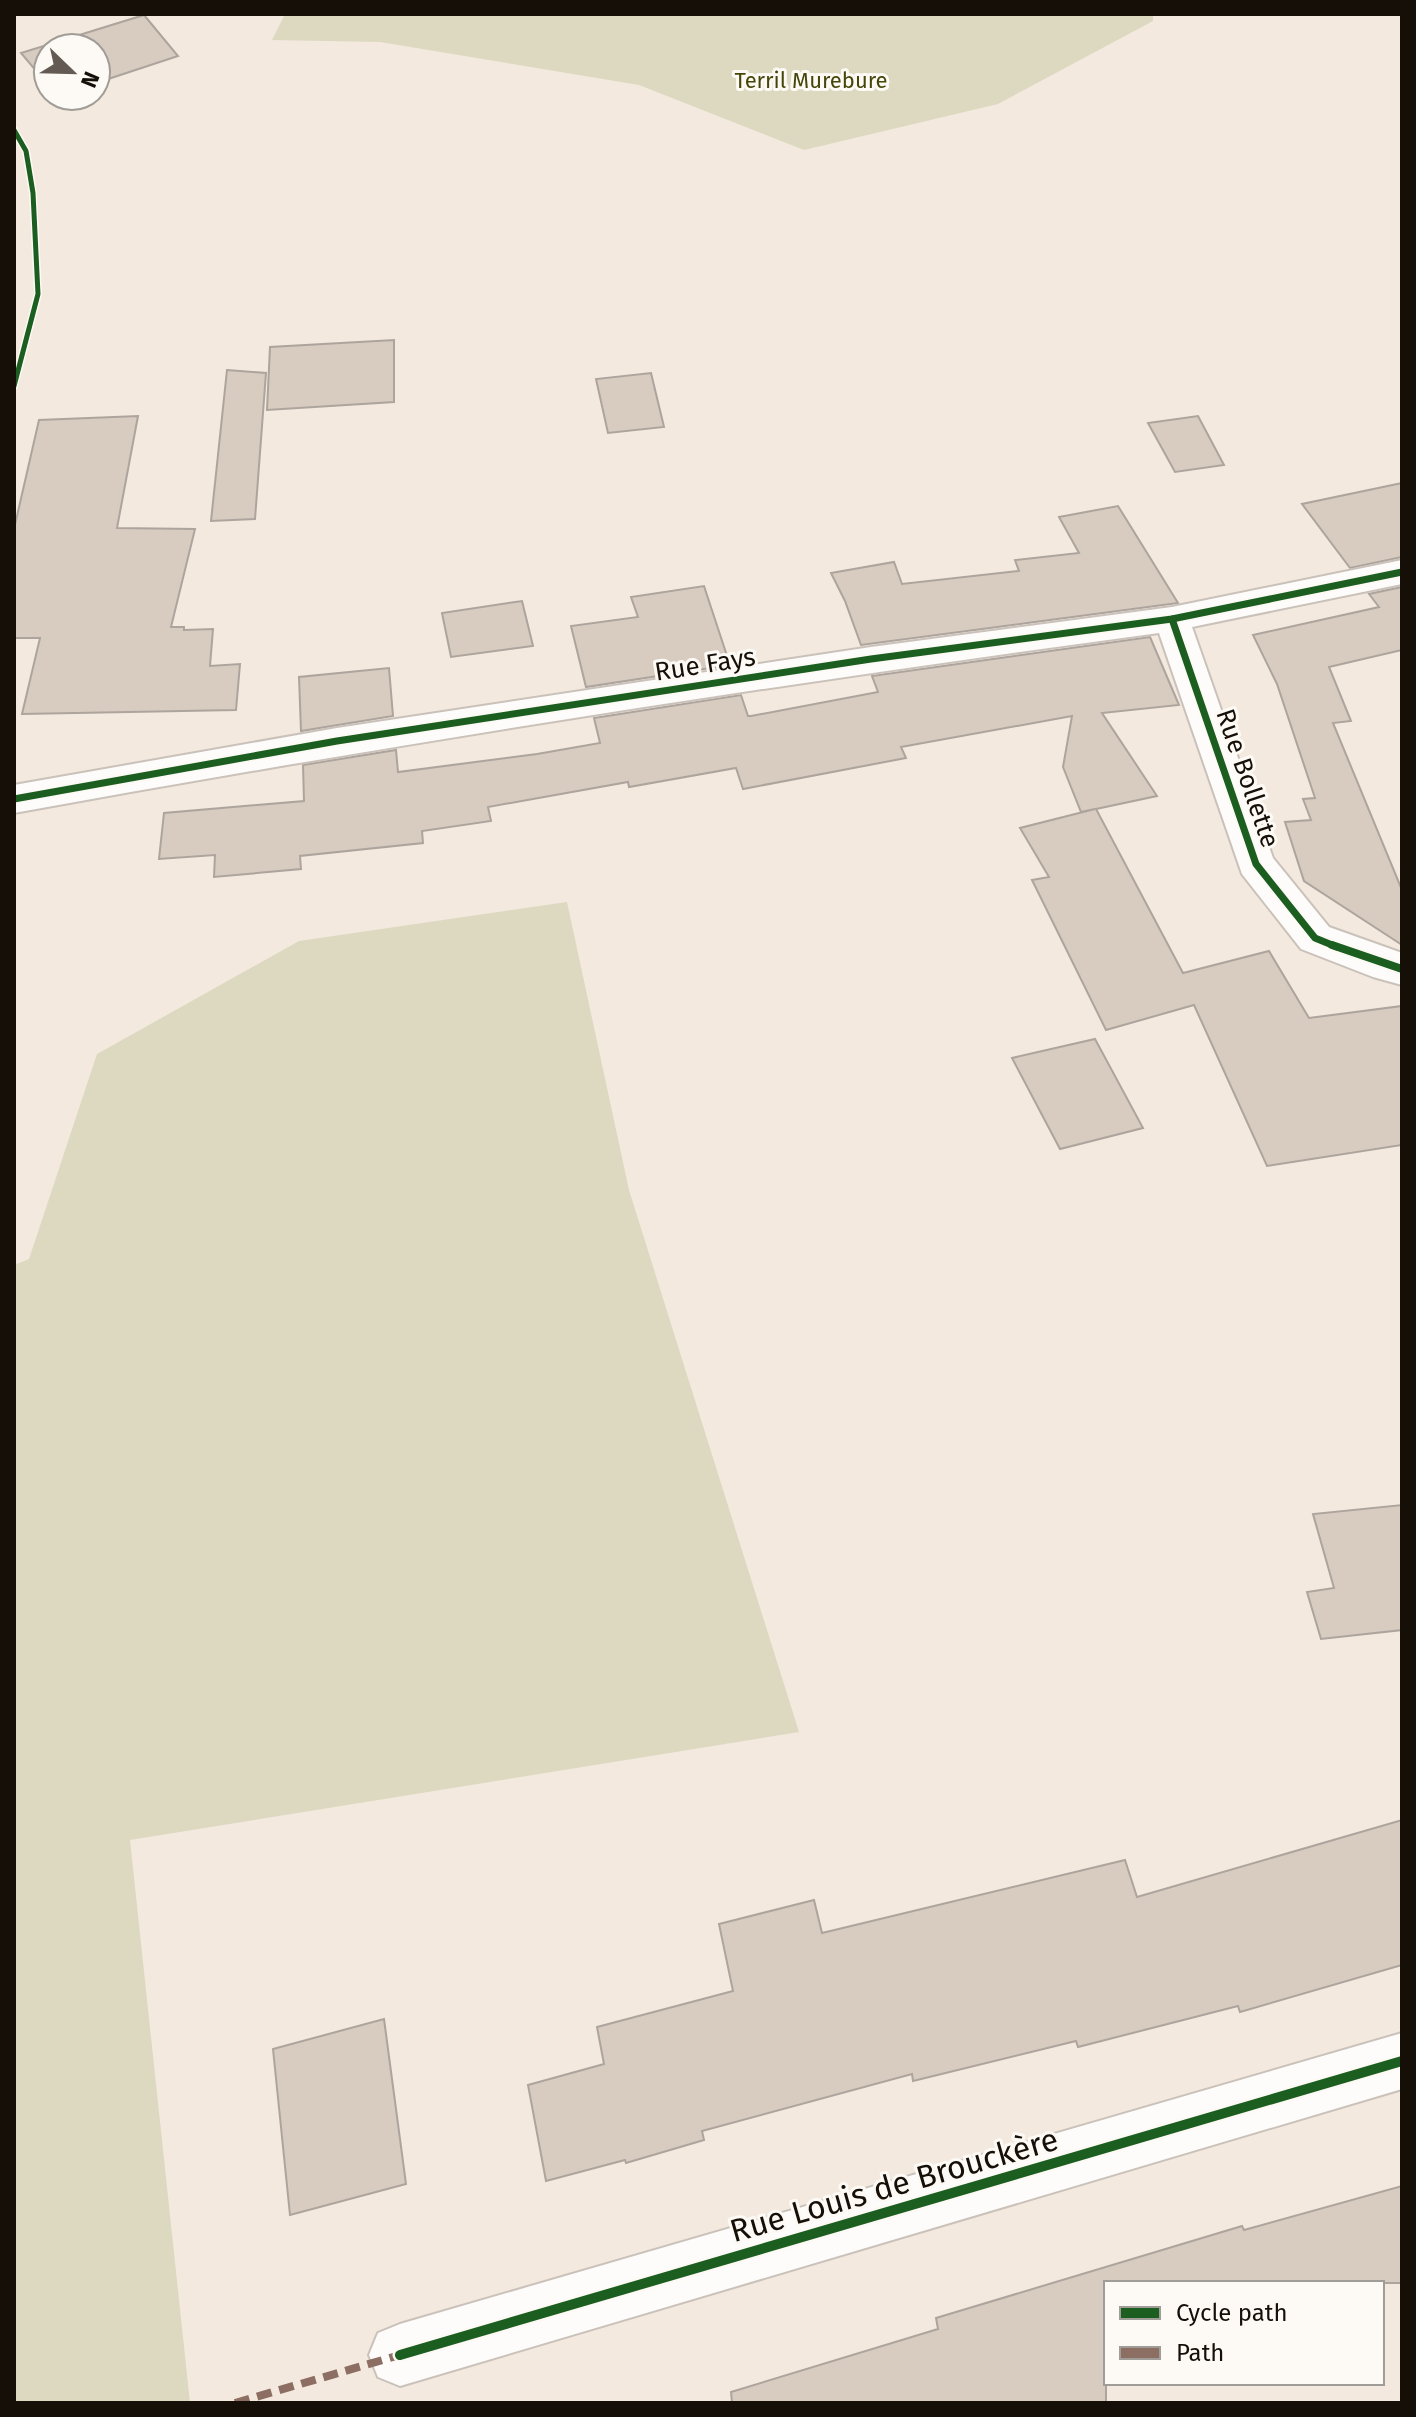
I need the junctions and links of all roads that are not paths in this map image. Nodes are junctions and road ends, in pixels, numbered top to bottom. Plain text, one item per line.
1 (1402, 572) edge
2 (1172, 619) junction
3 (14, 799) edge
4 (1402, 969) edge
5 (1402, 2061) edge
6 (400, 2355) dead end

1 - 2 street, Rue Fays
2 - 3 street, Rue Fays
2 - 4 street, Rue Bollette
5 - 6 street, Rue Louis de Brouckère

